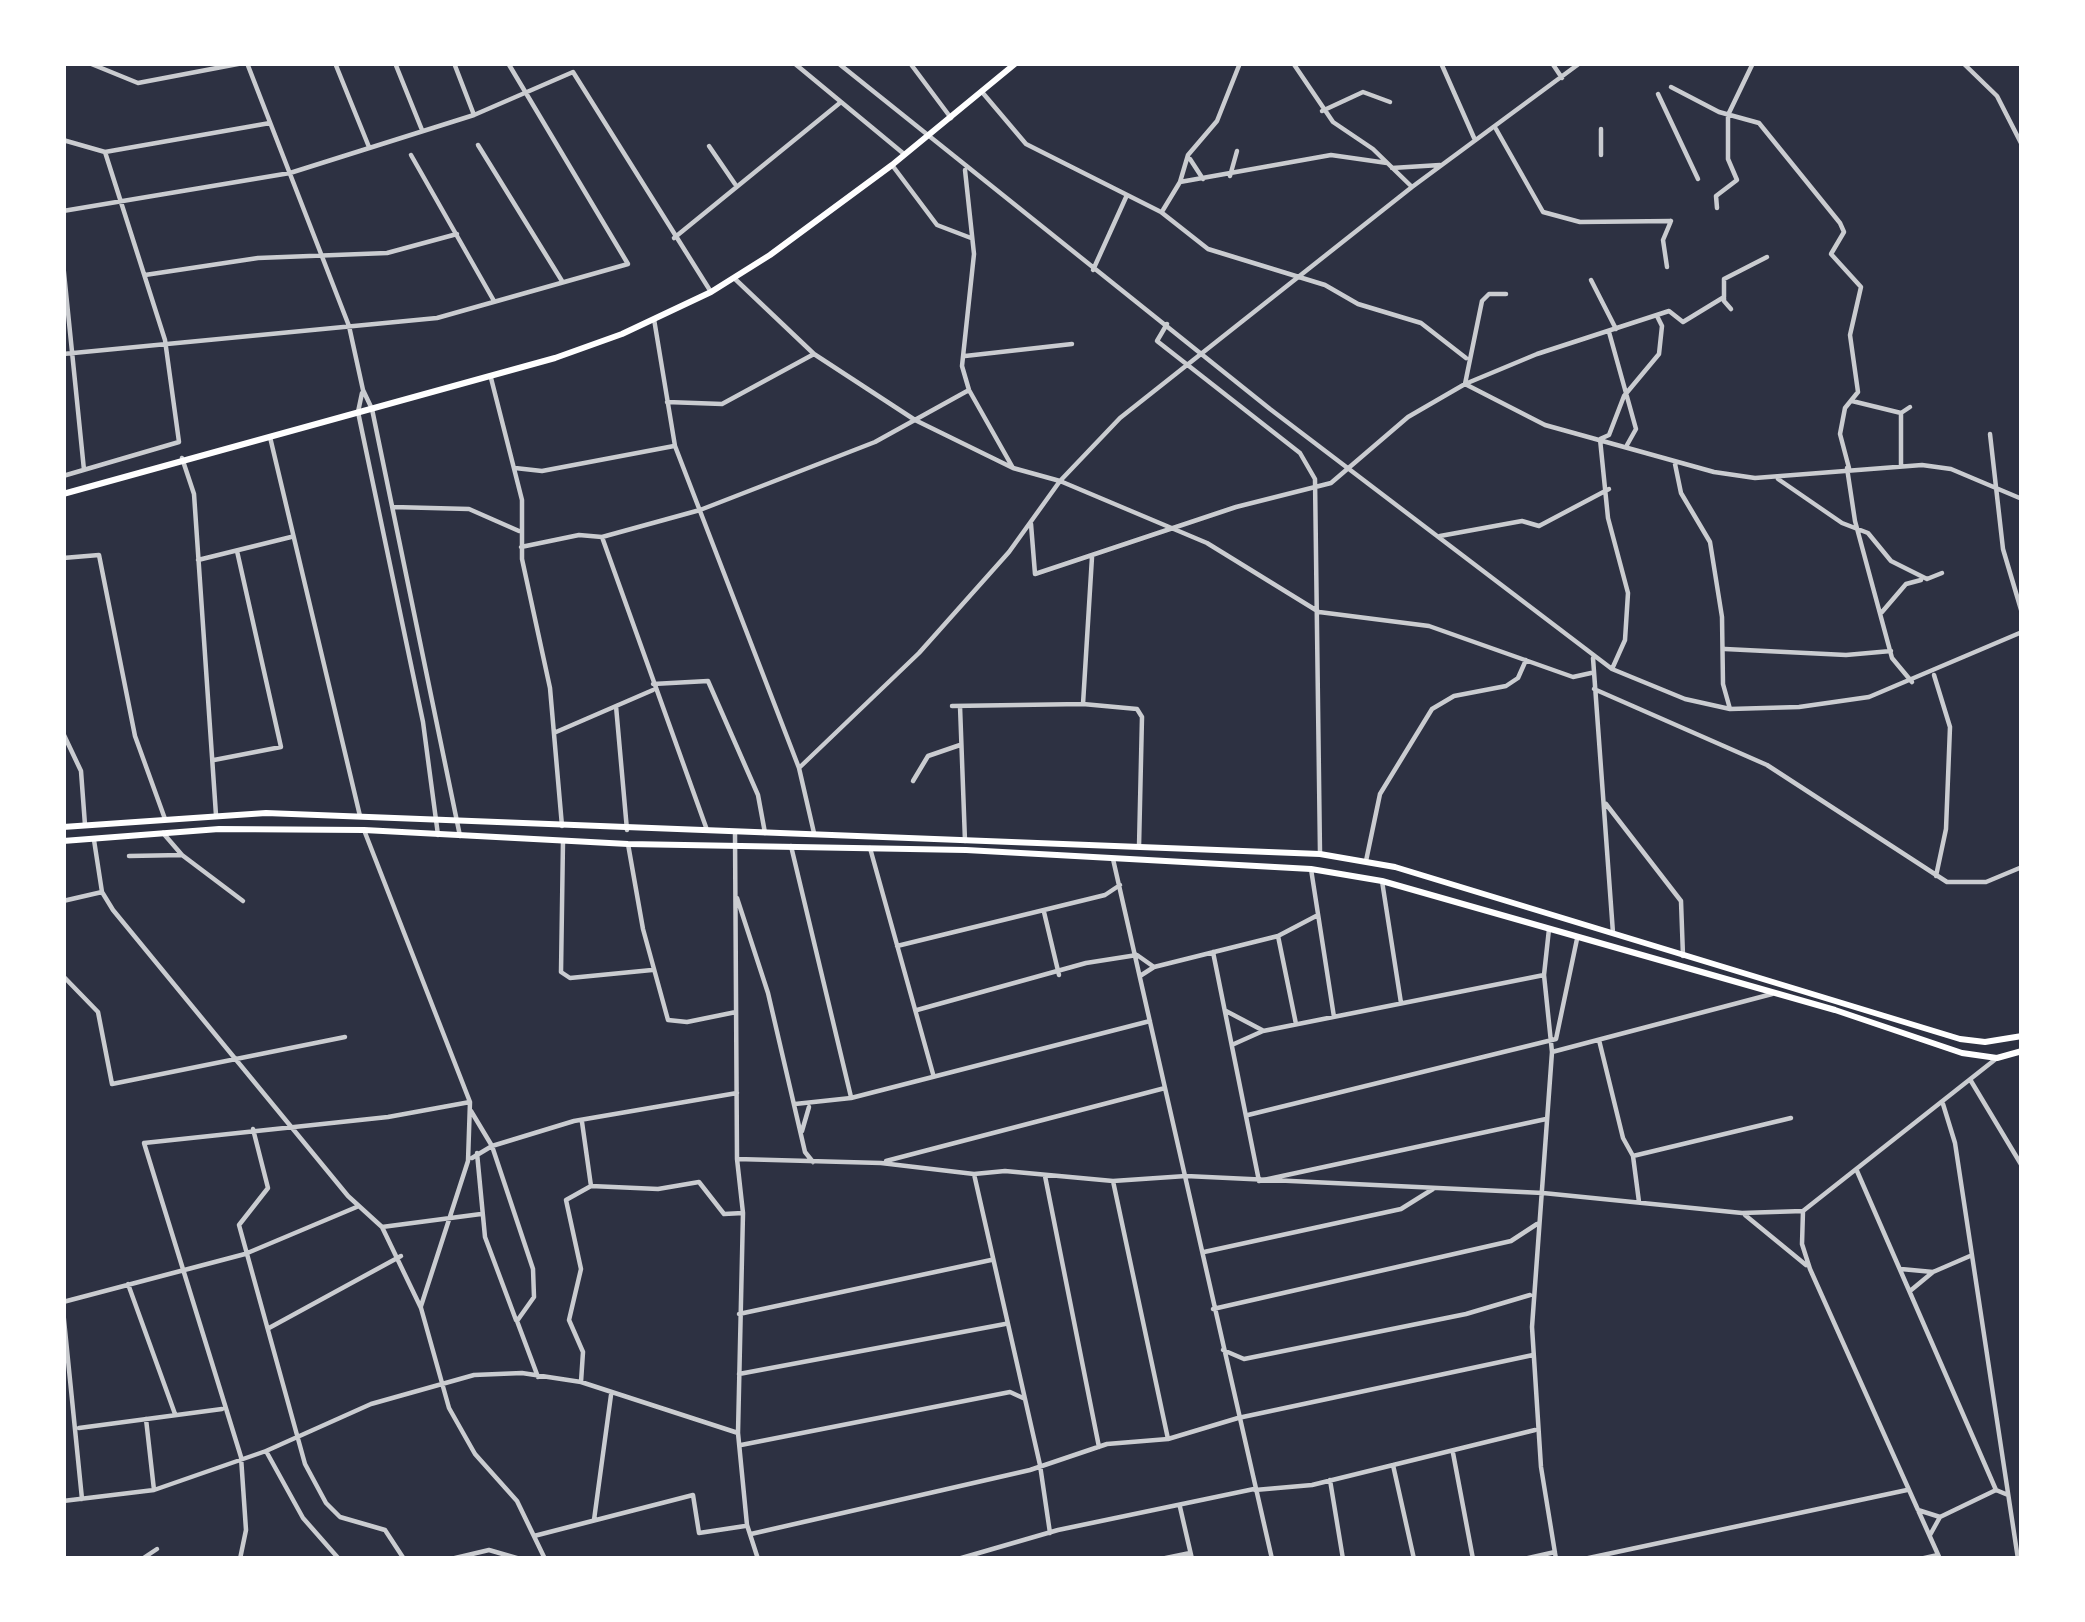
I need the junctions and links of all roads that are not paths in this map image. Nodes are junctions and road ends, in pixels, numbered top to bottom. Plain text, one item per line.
1 (89, 63) edge
2 (245, 63) edge
3 (335, 63) edge
4 (395, 63) edge
5 (454, 63) edge
6 (508, 63) edge
7 (794, 63) edge
8 (838, 63) edge
9 (910, 63) edge
10 (1016, 63) edge
11 (1240, 63) edge
12 (1293, 63) edge
13 (1442, 63) edge
14 (1552, 63) edge
15 (1580, 63) edge
16 (1753, 63) edge
17 (1963, 63) edge
18 (1562, 78) junction
19 (1671, 87) dead end
20 (982, 92) junction
21 (524, 93) junction
22 (1658, 94) dead end
23 (841, 101) junction
24 (1390, 102) dead end
25 (1322, 111) junction
26 (474, 115) junction
27 (1728, 115) junction
28 (951, 118) junction
29 (270, 123) junction
30 (1496, 129) junction
31 (1601, 129) dead end
32 (423, 131) junction
33 (926, 137) junction
34 (63, 140) edge
35 (1476, 142) junction
36 (478, 145) dead end
37 (2022, 145) edge
38 (709, 146) dead end
39 (369, 148) junction
40 (1237, 151) dead end
41 (105, 152) junction
42 (904, 154) junction
43 (411, 155) dead end
44 (1188, 155) junction
45 (1600, 155) dead end
46 (1450, 160) junction
47 (892, 166) junction
48 (1390, 166) junction
49 (965, 168) junction
50 (290, 173) junction
51 (1230, 176) junction
52 (1203, 179) junction
53 (1698, 179) dead end
54 (1180, 182) junction
55 (735, 184) junction
56 (1412, 187) junction
57 (1127, 195) junction
58 (117, 202) junction
59 (1717, 208) dead end
60 (63, 212) edge
61 (1162, 212) junction
62 (457, 234) junction
63 (674, 238) junction
64 (971, 238) junction
65 (322, 256) junction
66 (1767, 257) dead end
67 (63, 263) edge
68 (1666, 267) dead end
69 (1093, 270) junction
70 (145, 274) junction
71 (1299, 277) junction
72 (734, 278) junction
73 (1591, 280) dead end
74 (562, 281) junction
75 (710, 292) junction
76 (1506, 294) dead end
77 (1724, 297) junction
78 (494, 301) junction
79 (1731, 309) dead end
80 (1658, 316) junction
81 (654, 319) junction
82 (1167, 324) junction
83 (349, 326) junction
84 (1612, 331) junction
85 (165, 340) junction
86 (1072, 344) dead end
87 (72, 353) junction
88 (1202, 353) junction
89 (63, 354) edge
90 (814, 354) junction
91 (963, 356) junction
92 (1467, 359) junction
93 (1187, 363) junction
94 (491, 376) junction
95 (1465, 384) junction
96 (363, 390) junction
97 (969, 390) junction
98 (1624, 396) junction
99 (1852, 401) junction
100 (667, 402) junction
101 (1910, 407) dead end
102 (372, 409) junction
103 (358, 412) junction
104 (1901, 413) junction
105 (915, 419) junction
106 (1990, 434) dead end
107 (271, 437) junction
108 (1600, 439) junction
109 (674, 446) junction
110 (1626, 446) junction
111 (182, 458) junction
112 (1676, 464) junction
113 (1901, 465) junction
114 (514, 468) junction
115 (1013, 468) junction
116 (1848, 468) junction
117 (84, 470) junction
118 (1351, 470) junction
119 (63, 476) edge
120 (1773, 477) junction
121 (1060, 481) junction
122 (1993, 484) junction
123 (1315, 485) junction
124 (1609, 489) junction
125 (63, 494) edge
126 (2022, 499) edge
127 (393, 507) junction
128 (700, 510) junction
129 (1031, 522) junction
130 (1170, 528) junction
131 (1857, 530) junction
132 (519, 531) junction
133 (1436, 536) junction
134 (292, 537) junction
135 (602, 538) junction
136 (521, 547) junction
137 (237, 550) junction
138 (1092, 556) junction
139 (63, 558) edge
140 (198, 560) junction
141 (1942, 573) dead end
142 (1927, 579) junction
143 (1319, 612) junction
144 (1882, 612) junction
145 (2022, 613) edge
146 (2022, 632) edge
147 (1724, 649) junction
148 (1891, 651) junction
149 (1593, 658) junction
150 (1526, 660) junction
151 (1612, 669) junction
152 (1591, 673) junction
153 (1933, 673) junction
154 (1912, 682) junction
155 (652, 687) junction
156 (1594, 689) junction
157 (1083, 704) junction
158 (616, 706) junction
159 (1730, 709) junction
160 (438, 719) junction
161 (423, 722) junction
162 (554, 732) junction
163 (63, 733) edge
164 (960, 745) junction
165 (214, 760) junction
166 (799, 768) junction
167 (913, 781) dead end
168 (1606, 804) junction
169 (216, 815) junction
170 (165, 819) junction
171 (361, 819) junction
172 (438, 823) junction
173 (460, 824) junction
174 (85, 825) junction
175 (562, 826) junction
176 (63, 827) edge
177 (364, 830) junction
178 (627, 830) junction
179 (707, 832) junction
180 (735, 832) junction
181 (765, 833) junction
182 (439, 835) junction
183 (815, 835) junction
184 (165, 836) junction
185 (460, 836) junction
186 (94, 840) junction
187 (63, 841) edge
188 (563, 841) junction
189 (965, 841) junction
190 (628, 844) junction
191 (791, 846) junction
192 (735, 847) junction
193 (1139, 847) junction
194 (870, 848) junction
195 (1320, 854) junction
196 (182, 855) junction
197 (129, 856) dead end
198 (160, 858) junction
199 (1113, 859) junction
200 (1366, 861) junction
201 (2022, 867) edge
202 (1311, 869) junction
203 (1936, 875) junction
204 (1382, 881) junction
205 (1120, 885) junction
206 (103, 892) junction
207 (735, 892) junction
208 (1110, 893) junction
209 (63, 901) edge
210 (243, 901) dead end
211 (1125, 902) junction
212 (1044, 912) junction
213 (1318, 915) junction
214 (1549, 929) junction
215 (1614, 935) junction
216 (1278, 936) junction
217 (1577, 939) junction
218 (897, 946) junction
219 (1213, 952) junction
220 (1137, 956) junction
221 (1683, 956) junction
222 (1154, 967) junction
223 (652, 970) junction
224 (1059, 975) junction
225 (1544, 975) junction
226 (63, 976) edge
227 (1141, 976) junction
228 (1775, 994) junction
229 (1401, 1003) junction
230 (917, 1010) junction
231 (736, 1012) junction
232 (1226, 1012) junction
233 (1334, 1017) junction
234 (1150, 1021) junction
235 (1240, 1021) junction
236 (1296, 1024) junction
237 (1229, 1029) junction
238 (1263, 1031) junction
239 (2022, 1036) edge
240 (345, 1037) dead end
241 (1598, 1038) junction
242 (1551, 1040) junction
243 (1232, 1044) junction
244 (2022, 1051) edge
245 (1552, 1052) junction
246 (237, 1058) junction
247 (1997, 1058) junction
248 (934, 1076) junction
249 (1971, 1081) junction
250 (1167, 1088) junction
251 (737, 1093) junction
252 (851, 1099) junction
253 (470, 1102) junction
254 (795, 1104) junction
255 (1943, 1104) junction
256 (809, 1107) junction
257 (471, 1111) junction
258 (1248, 1115) junction
259 (1791, 1118) dead end
260 (1546, 1119) junction
261 (582, 1122) junction
262 (290, 1124) junction
263 (253, 1129) junction
264 (802, 1131) junction
265 (492, 1146) junction
266 (929, 1150) junction
267 (805, 1152) junction
268 (477, 1153) junction
269 (1633, 1156) junction
270 (737, 1159) junction
271 (468, 1161) junction
272 (881, 1162) junction
273 (794, 1163) junction
274 (815, 1164) junction
275 (2022, 1166) edge
276 (931, 1169) junction
277 (1857, 1171) junction
278 (974, 1174) junction
279 (1045, 1176) junction
280 (1186, 1176) junction
281 (1114, 1181) junction
282 (1259, 1181) junction
283 (590, 1186) junction
284 (1433, 1189) junction
285 (1543, 1193) junction
286 (1639, 1202) junction
287 (362, 1205) junction
288 (1803, 1210) junction
289 (743, 1213) junction
290 (1742, 1213) junction
291 (481, 1214) junction
292 (444, 1222) junction
293 (1537, 1224) junction
294 (382, 1226) junction
295 (1204, 1252) junction
296 (245, 1254) junction
297 (401, 1256) junction
298 (1970, 1256) junction
299 (991, 1260) junction
300 (1898, 1268) junction
301 (1810, 1269) junction
302 (185, 1270) junction
303 (1933, 1272) junction
304 (128, 1284) junction
305 (1909, 1292) junction
306 (1532, 1294) junction
307 (63, 1306) edge
308 (421, 1308) junction
309 (1213, 1309) junction
310 (739, 1315) junction
311 (517, 1321) junction
312 (1006, 1324) junction
313 (266, 1329) junction
314 (1222, 1350) junction
315 (1533, 1355) junction
316 (739, 1374) junction
317 (538, 1377) junction
318 (440, 1382) junction
319 (581, 1382) junction
320 (1020, 1383) junction
321 (1010, 1392) junction
322 (611, 1395) junction
323 (1023, 1398) junction
324 (222, 1409) junction
325 (175, 1416) junction
326 (1238, 1418) junction
327 (146, 1419) junction
328 (77, 1428) junction
329 (1537, 1429) junction
330 (738, 1433) junction
331 (298, 1438) junction
332 (1168, 1439) junction
333 (739, 1446) junction
334 (1099, 1447) junction
335 (266, 1451) junction
336 (1453, 1453) junction
337 (242, 1457) junction
338 (1040, 1465) junction
339 (1394, 1465) junction
340 (1251, 1477) junction
341 (1330, 1480) junction
342 (1264, 1486) junction
343 (154, 1490) junction
344 (1254, 1490) junction
345 (1910, 1490) junction
346 (1996, 1490) junction
347 (1241, 1495) junction
348 (2008, 1496) junction
349 (82, 1499) junction
350 (63, 1501) edge
351 (1257, 1501) junction
352 (1180, 1507) junction
353 (1918, 1510) junction
354 (1940, 1517) junction
355 (594, 1520) junction
356 (747, 1525) junction
357 (1054, 1532) junction
358 (751, 1534) junction
359 (2018, 1534) edge
360 (1930, 1535) junction
361 (534, 1536) junction
362 (158, 1549) dead end
363 (1191, 1556) edge
364 (1556, 1556) edge
365 (1617, 1556) edge
366 (1939, 1557) edge
367 (142, 1559) edge
368 (241, 1559) edge
369 (339, 1559) edge
370 (404, 1559) edge
371 (451, 1559) edge
372 (520, 1559) edge
373 (545, 1559) edge
374 (758, 1559) edge
375 (958, 1559) edge
376 (1161, 1559) edge
377 (1272, 1559) edge
378 (1343, 1559) edge
379 (1414, 1559) edge
380 (1473, 1559) edge
381 (1524, 1559) edge
382 (1584, 1559) edge
383 (1920, 1559) edge
384 (2018, 1559) edge

1 - 2 street
2 - 29 street
3 - 39 street
4 - 32 street
5 - 26 street
6 - 21 street
7 - 23 street
8 - 33 street
9 - 28 street
10 - 20 main road
11 - 44 street
12 - 25 street
13 - 35 street
14 - 18 street
15 - 18 street
16 - 27 street
17 - 37 street
18 - 30 street
19 - 27 street
20 - 28 main road
20 - 57 street
21 - 26 street
21 - 63 street
21 - 74 street
22 - 53 street
23 - 42 street
23 - 55 street
24 - 25 street
25 - 48 street
26 - 32 street
27 - 59 street
27 - 99 street
28 - 33 main road
29 - 41 street
29 - 50 street
30 - 35 street
30 - 68 street
31 - 45 street
32 - 39 street
33 - 42 main road
33 - 49 street
34 - 41 street
35 - 46 street
36 - 74 street
38 - 55 street
39 - 50 street
40 - 51 street
41 - 58 street
42 - 47 main road
43 - 62 street
44 - 52 street
44 - 54 street
46 - 48 street
46 - 56 street
47 - 64 street
47 - 72 main road
48 - 51 street
48 - 56 street
49 - 64 street
49 - 69 street
50 - 58 street
50 - 65 street
51 - 52 street
52 - 54 street
54 - 61 street
55 - 63 street
56 - 71 street
57 - 61 street
57 - 69 street
58 - 60 street
58 - 70 street
61 - 71 street
62 - 65 street
62 - 78 street
63 - 75 street
64 - 91 street
65 - 70 street
65 - 83 street
66 - 77 street
67 - 87 street
69 - 82 street
70 - 85 street
71 - 88 street
71 - 92 street
72 - 75 main road
72 - 90 street
73 - 84 street
74 - 78 street
75 - 81 main road
76 - 92 street
77 - 79 street
77 - 80 street
78 - 83 street
80 - 84 street
80 - 98 street
81 - 94 main road
81 - 100 street
82 - 88 street
82 - 93 street
83 - 85 street
83 - 96 street
84 - 95 street
84 - 98 street
85 - 87 street
85 - 117 street
86 - 91 street
87 - 89 street
87 - 117 street
88 - 93 street
88 - 118 street
90 - 100 street
90 - 105 street
91 - 97 street
92 - 95 street
93 - 121 street
93 - 123 street
94 - 102 main road
94 - 114 street
95 - 108 street
95 - 118 street
96 - 102 street
96 - 103 street
97 - 105 street
97 - 115 street
98 - 108 street
98 - 110 street
99 - 104 street
99 - 116 street
100 - 109 street
101 - 104 street
102 - 103 main road
102 - 127 street
103 - 107 main road
103 - 161 street
104 - 113 street
105 - 115 street
105 - 128 street
106 - 122 street
107 - 111 main road
107 - 134 street
108 - 110 street
108 - 124 street
109 - 114 street
109 - 128 street
110 - 112 street
111 - 125 main road
111 - 140 street
112 - 120 street
112 - 147 street
113 - 116 street
113 - 122 street
114 - 132 street
115 - 121 street
116 - 120 street
116 - 131 street
117 - 119 street
118 - 123 street
118 - 133 street
120 - 131 street
121 - 129 street
121 - 130 street
122 - 126 street
122 - 145 street
123 - 130 street
123 - 143 street
124 - 133 street
124 - 151 street
127 - 132 street
127 - 160 street
128 - 135 street
128 - 166 street
129 - 138 street
129 - 166 street
130 - 138 street
130 - 143 street
131 - 142 street
131 - 144 street
132 - 136 street
133 - 149 street
134 - 137 street
134 - 171 street
135 - 136 street
135 - 155 street
136 - 162 street
137 - 140 street
137 - 165 street
138 - 157 street
139 - 170 street
140 - 165 street
141 - 142 street
142 - 144 street
143 - 150 street
143 - 195 street
144 - 148 street
146 - 153 street
147 - 148 street
147 - 159 street
148 - 154 street
149 - 151 street
149 - 152 street
150 - 152 street
150 - 200 street
151 - 159 street
152 - 156 street
153 - 154 street
153 - 203 street
154 - 159 street
155 - 158 street
155 - 179 street
155 - 181 street
156 - 168 street
156 - 203 street
157 - 164 street
157 - 193 street
158 - 162 street
158 - 178 street
160 - 161 street
160 - 173 street
161 - 172 street
162 - 175 street
163 - 174 street
164 - 167 street
164 - 189 street
165 - 169 street
166 - 183 street
168 - 215 street
168 - 221 street
169 - 170 main road
169 - 171 main road
170 - 174 main road
171 - 172 main road
172 - 173 main road
172 - 182 street
173 - 175 main road
173 - 185 street
174 - 176 main road
175 - 178 main road
177 - 182 main road
177 - 184 main road
177 - 253 street
178 - 179 main road
179 - 180 main road
180 - 181 main road
180 - 192 street
181 - 183 main road
182 - 185 main road
183 - 189 main road
184 - 186 main road
184 - 196 street
184 - 198 street
185 - 188 main road
186 - 187 main road
186 - 206 street
188 - 190 main road
188 - 223 street
189 - 193 main road
190 - 192 main road
190 - 223 street
191 - 192 main road
191 - 194 main road
191 - 252 street
192 - 207 street
193 - 195 main road
194 - 199 main road
194 - 218 street
195 - 200 main road
196 - 198 street
196 - 210 street
197 - 198 street
199 - 202 main road
199 - 205 street
200 - 215 main road
201 - 203 street
202 - 204 main road
202 - 213 street
204 - 214 main road
204 - 229 street
205 - 208 street
205 - 211 street
206 - 209 street
206 - 246 street
207 - 231 street
207 - 254 street
208 - 211 street
208 - 212 street
211 - 220 street
212 - 218 street
212 - 224 street
213 - 216 street
213 - 233 street
214 - 217 main road
214 - 225 street
215 - 221 main road
216 - 219 street
216 - 236 street
217 - 228 main road
217 - 242 street
218 - 230 street
219 - 222 street
219 - 232 street
220 - 222 street
220 - 224 street
220 - 227 street
221 - 239 main road
222 - 227 street
223 - 231 street
224 - 230 street
225 - 229 street
225 - 242 street
226 - 246 street
227 - 234 street
228 - 241 street
228 - 247 main road
229 - 233 street
230 - 248 street
231 - 251 street
232 - 235 street
232 - 237 street
233 - 236 street
234 - 248 street
234 - 250 street
235 - 237 street
235 - 238 street
236 - 238 street
237 - 243 street
238 - 243 street
240 - 246 street
241 - 245 street
241 - 269 street
242 - 245 street
242 - 258 street
243 - 258 street
244 - 247 main road
245 - 260 street
246 - 262 street
247 - 249 street
248 - 252 street
249 - 255 street
249 - 275 street
250 - 266 street
250 - 280 street
251 - 261 street
251 - 270 street
252 - 256 street
253 - 257 street
253 - 262 street
254 - 256 street
254 - 264 street
255 - 277 street
255 - 298 street
256 - 264 street
257 - 265 street
257 - 271 street
258 - 282 street
259 - 269 street
260 - 282 street
260 - 285 street
261 - 265 street
261 - 283 street
262 - 263 street
262 - 287 street
263 - 296 street
263 - 302 street
264 - 267 street
265 - 268 street
265 - 311 street
266 - 272 street
266 - 276 street
267 - 273 street
267 - 274 street
268 - 271 street
268 - 291 street
269 - 286 street
270 - 273 street
270 - 289 street
271 - 292 street
272 - 274 street
272 - 276 street
273 - 274 street
276 - 278 street
277 - 288 street
277 - 300 street
278 - 279 street
278 - 299 street
279 - 281 street
279 - 334 street
280 - 281 street
280 - 282 street
280 - 295 street
281 - 332 street
282 - 284 street
283 - 289 street
283 - 319 street
284 - 285 street
284 - 295 street
285 - 286 street
285 - 293 street
286 - 290 street
287 - 294 street
287 - 296 street
288 - 290 street
288 - 301 street
289 - 310 street
290 - 301 street
291 - 292 street
291 - 311 street
292 - 294 street
292 - 308 street
293 - 306 street
293 - 309 street
294 - 297 street
295 - 309 street
296 - 302 street
296 - 313 street
297 - 308 street
297 - 313 street
298 - 303 street
298 - 348 street
299 - 310 street
299 - 312 street
300 - 303 street
300 - 305 street
301 - 345 street
302 - 304 street
302 - 324 street
303 - 305 street
304 - 307 street
304 - 325 street
305 - 346 street
306 - 314 street
306 - 315 street
307 - 328 street
308 - 318 street
309 - 314 street
310 - 316 street
311 - 317 street
312 - 316 street
312 - 320 street
313 - 331 street
314 - 326 street
315 - 326 street
315 - 329 street
316 - 330 street
317 - 318 street
317 - 319 street
318 - 331 street
318 - 361 street
319 - 322 street
320 - 321 street
320 - 323 street
321 - 323 street
321 - 333 street
322 - 330 street
322 - 355 street
323 - 338 street
324 - 325 street
324 - 337 street
325 - 327 street
326 - 332 street
326 - 340 street
327 - 328 street
327 - 343 street
328 - 349 street
329 - 336 street
329 - 364 street
330 - 333 street
331 - 335 street
331 - 370 street
332 - 334 street
333 - 356 street
334 - 338 street
335 - 337 street
335 - 369 street
336 - 339 street
336 - 380 street
337 - 343 street
337 - 368 street
338 - 357 street
338 - 358 street
339 - 341 street
339 - 379 street
340 - 342 street
340 - 344 street
341 - 342 street
341 - 378 street
342 - 344 street
343 - 349 street
344 - 347 street
344 - 351 street
345 - 353 street
345 - 365 street
346 - 348 street
346 - 354 street
347 - 351 street
347 - 352 street
348 - 359 street
349 - 350 street
351 - 377 street
352 - 357 street
352 - 363 street
353 - 354 street
353 - 360 street
354 - 360 street
355 - 356 street
355 - 361 street
356 - 358 street
357 - 375 street
358 - 374 street
359 - 384 street
360 - 366 street
361 - 373 street
362 - 367 street
363 - 376 street
364 - 381 street
365 - 382 street
366 - 383 street
371 - 372 street

